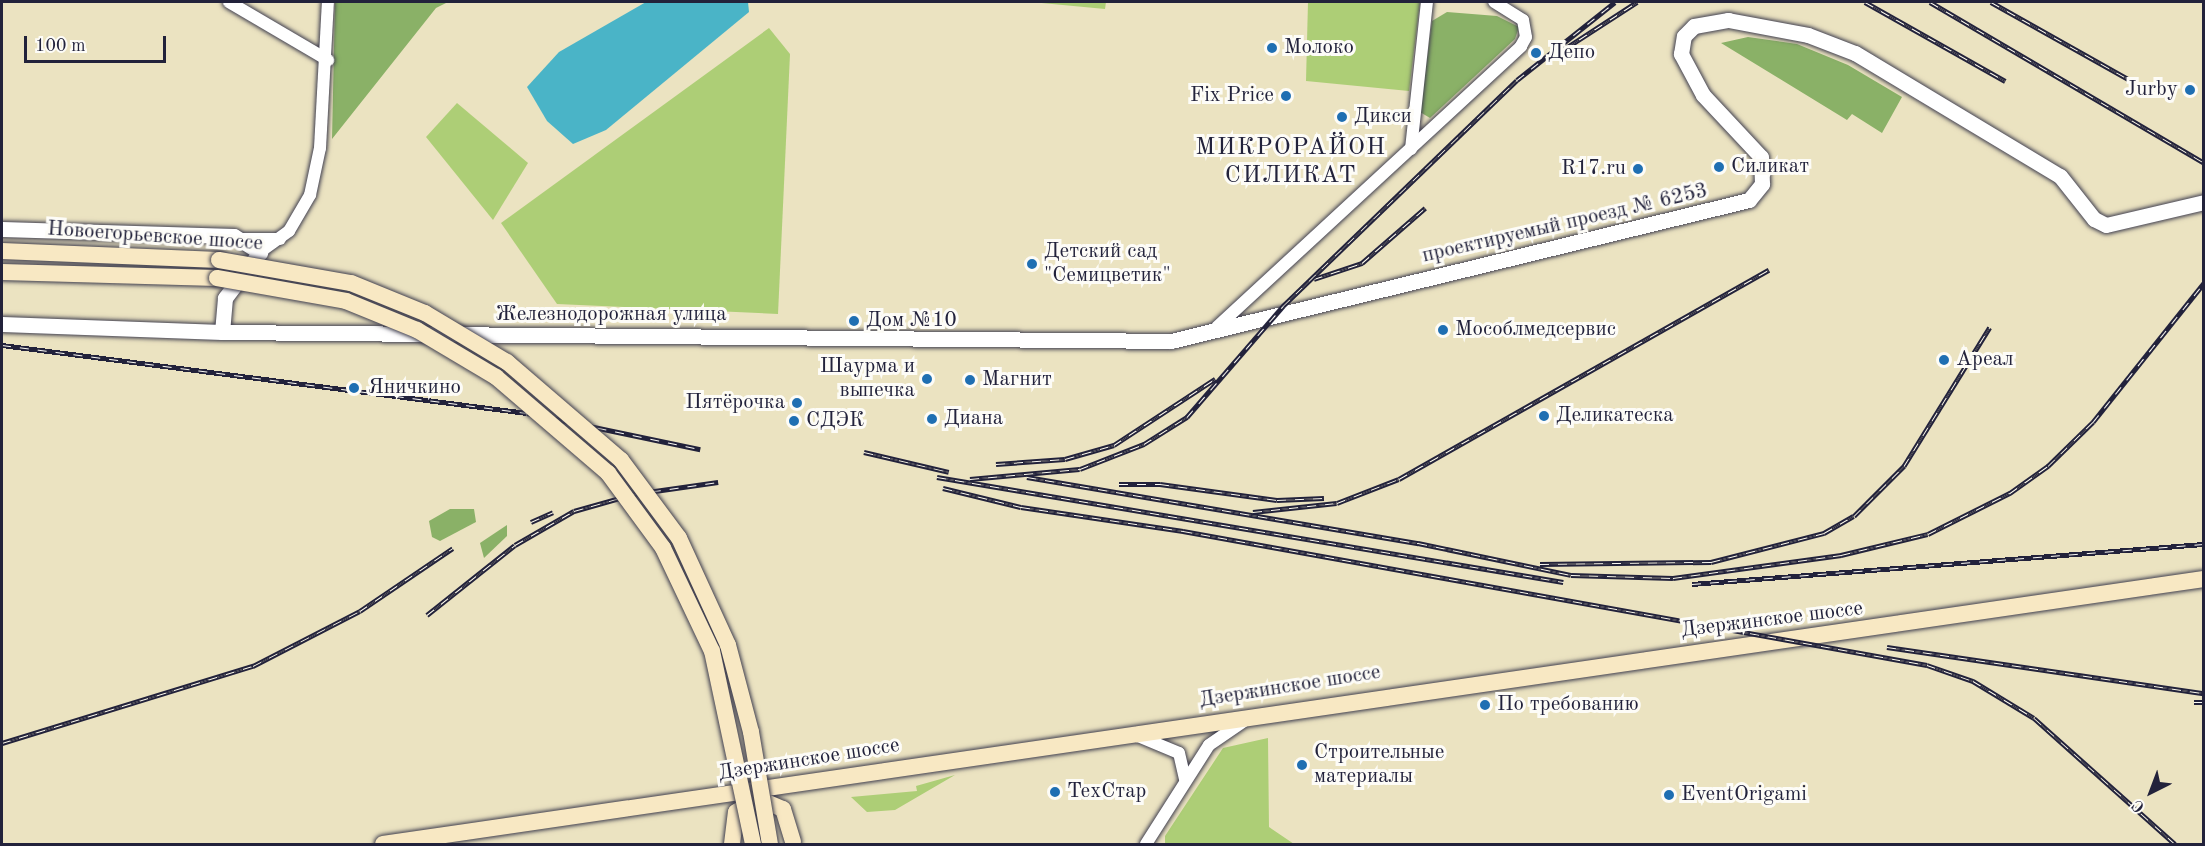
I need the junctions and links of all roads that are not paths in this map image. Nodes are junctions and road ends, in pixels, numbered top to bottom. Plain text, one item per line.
1 (229, 2) edge
2 (328, 2) edge
3 (1427, 2) edge
4 (1494, 2) edge
5 (328, 60) junction
6 (1411, 148) junction
7 (2204, 202) edge
8 (2, 229) edge
9 (281, 238) junction
10 (239, 239) junction
11 (2, 251) edge
12 (260, 252) junction
13 (2, 272) edge
14 (2, 324) edge
15 (1217, 327) junction
16 (222, 332) junction
17 (2204, 579) edge
18 (1268, 712) junction
19 (1128, 734) junction
20 (1185, 780) junction
21 (784, 787) junction
22 (721, 797) junction
23 (793, 843) edge
24 (383, 844) edge
25 (732, 844) edge
26 (753, 844) edge
27 (770, 844) edge
28 (1146, 844) edge

1 - 5 street
2 - 5 street
3 - 6 street
4 - 6 street
5 - 9 street
6 - 15 street
7 - 15 street, проектируемый проезд № 6253
8 - 10 street
9 - 10 street
9 - 12 street
10 - 12 street
11 - 27 main road, Новоегорьевское шоссе, bridge
12 - 16 street
13 - 26 main road, Новоегорьевское шоссе, bridge
14 - 16 street, Железнодорожная улица
15 - 16 street, Железнодорожная улица
17 - 18 main road, Дзержинское шоссе
18 - 19 main road, Дзержинское шоссе
18 - 20 street
19 - 20 street
19 - 21 main road, Дзержинское шоссе
20 - 28 street
21 - 22 main road, Дзержинское шоссе
21 - 23 main road
22 - 24 main road, Дзержинское шоссе
22 - 25 main road
23 - 25 main road

